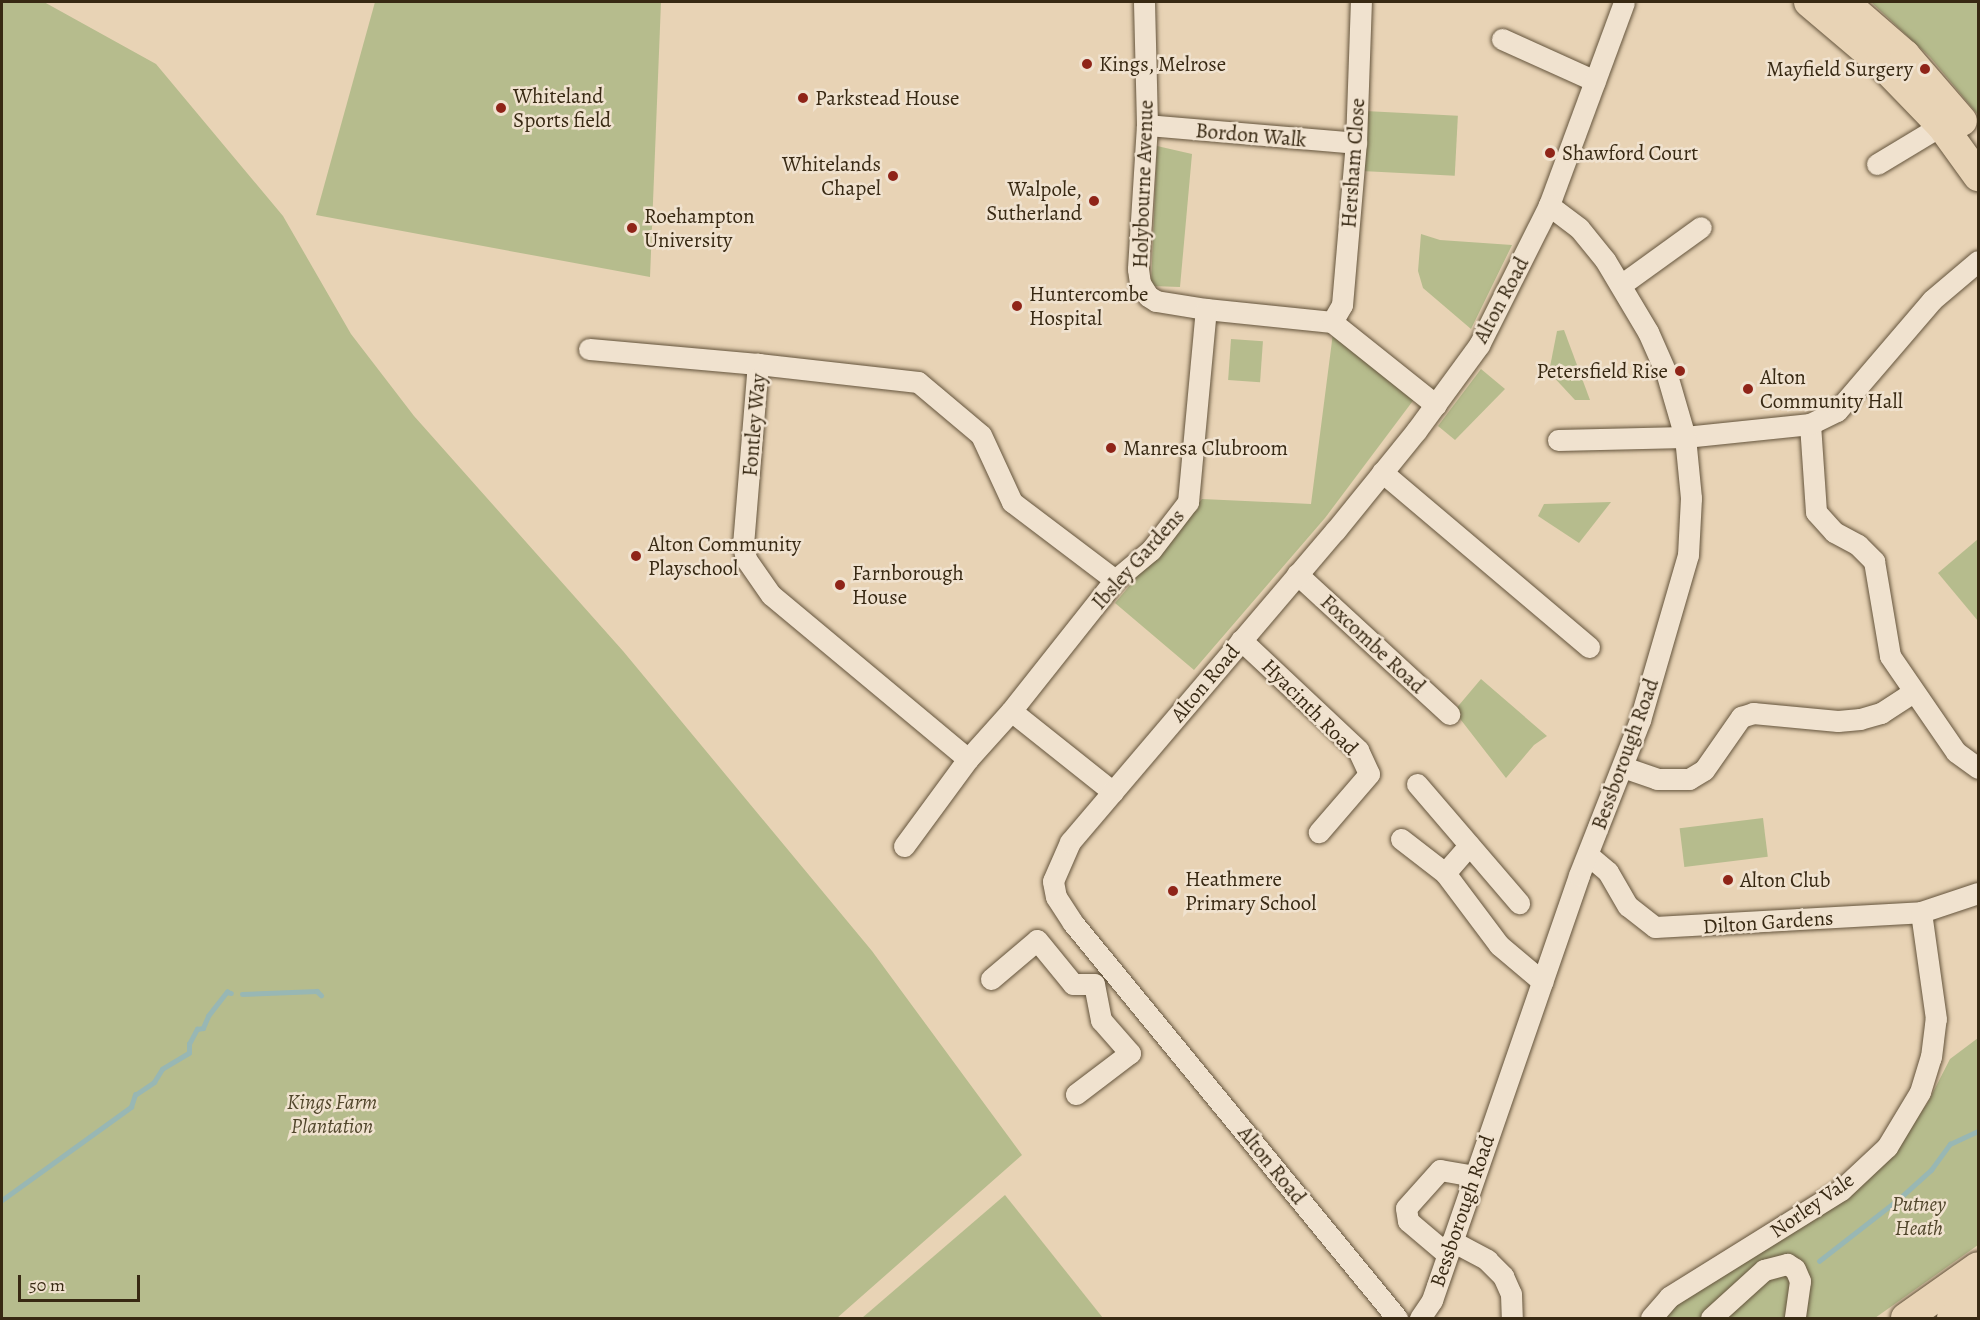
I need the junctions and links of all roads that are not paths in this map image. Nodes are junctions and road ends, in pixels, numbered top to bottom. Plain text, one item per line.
1 (1144, 2) edge
2 (1361, 2) edge
3 (1624, 2) edge
4 (1809, 2) edge
5 (1844, 2) edge
6 (1502, 39) dead end
7 (1595, 81) junction
8 (1949, 121) junction
9 (1146, 125) junction
10 (1978, 142) edge
11 (1356, 143) junction
12 (1877, 164) dead end
13 (1978, 176) edge
14 (1549, 206) junction
15 (1701, 227) dead end
16 (1978, 261) edge
17 (1622, 284) junction
18 (1206, 309) junction
19 (1332, 322) junction
20 (588, 349) dead end
21 (758, 364) junction
22 (1436, 405) junction
23 (1810, 424) junction
24 (1685, 437) junction
25 (1558, 440) dead end
26 (1382, 472) junction
27 (1298, 574) junction
28 (1115, 580) junction
29 (1241, 640) junction
30 (1589, 647) dead end
31 (1913, 692) junction
32 (1011, 711) junction
33 (1449, 714) dead end
34 (969, 759) junction
35 (1623, 767) junction
36 (1978, 768) edge
37 (1417, 784) dead end
38 (1113, 792) junction
39 (1319, 832) dead end
40 (1401, 839) dead end
41 (1469, 845) junction
42 (904, 846) dead end
43 (1587, 855) junction
44 (1445, 873) junction
45 (1978, 893) edge
46 (1519, 903) dead end
47 (1921, 912) junction
48 (1113, 970) junction
49 (991, 979) dead end
50 (1543, 982) junction
51 (1094, 984) junction
52 (1076, 1094) dead end
53 (1473, 1176) junction
54 (1449, 1247) junction
55 (1978, 1267) edge
56 (1978, 1300) edge
57 (1386, 1315) edge
58 (1420, 1318) edge
59 (1512, 1318) edge
60 (1651, 1318) edge
61 (1712, 1318) edge
62 (1795, 1318) edge
63 (1906, 1318) edge
64 (1952, 1318) edge

1 - 9 street, Holybourne Avenue
2 - 11 street, Hersham Close
3 - 7 street, Alton Road
4 - 8 highway
5 - 8 highway
6 - 7 street
7 - 14 street, Alton Road
8 - 10 highway
8 - 12 street
8 - 13 highway
9 - 11 street, Bordon Walk
9 - 18 street, Holybourne Avenue
11 - 19 street, Hersham Close
14 - 17 street, Bessborough Road
14 - 22 street, Alton Road
15 - 17 street
16 - 23 street
17 - 24 street, Bessborough Road
18 - 19 street, Holybourne Avenue
18 - 28 street, Ibsley Gardens
19 - 22 street, Holybourne Avenue
20 - 21 street
21 - 28 street, Fontley Way
21 - 34 street, Fontley Way
22 - 26 street, Alton Road
23 - 24 street
23 - 31 street
24 - 25 street
24 - 35 street, Bessborough Road
26 - 27 street, Alton Road
26 - 30 street
27 - 29 street, Alton Road
27 - 33 street, Foxcombe Road
28 - 32 street, Ibsley Gardens
29 - 38 street, Alton Road
29 - 39 street, Hyacinth Road
31 - 35 street
31 - 36 street
32 - 34 street, Ibsley Gardens
32 - 38 street
34 - 42 street, Ibsley Gardens
35 - 43 street, Bessborough Road
37 - 41 street
38 - 48 street, Alton Road
40 - 44 street
41 - 44 street
41 - 46 street
43 - 47 street, Dilton Gardens
43 - 50 street, Bessborough Road
44 - 50 street
45 - 47 street, Dilton Gardens
47 - 60 street, Norley Vale
48 - 51 street
48 - 57 street, Alton Road
49 - 51 street
50 - 53 street, Bessborough Road
51 - 52 street
53 - 54 street, Bessborough Road
53 - 54 street
54 - 58 street, Bessborough Road
54 - 59 street
55 - 63 highway
56 - 64 highway
61 - 62 street

